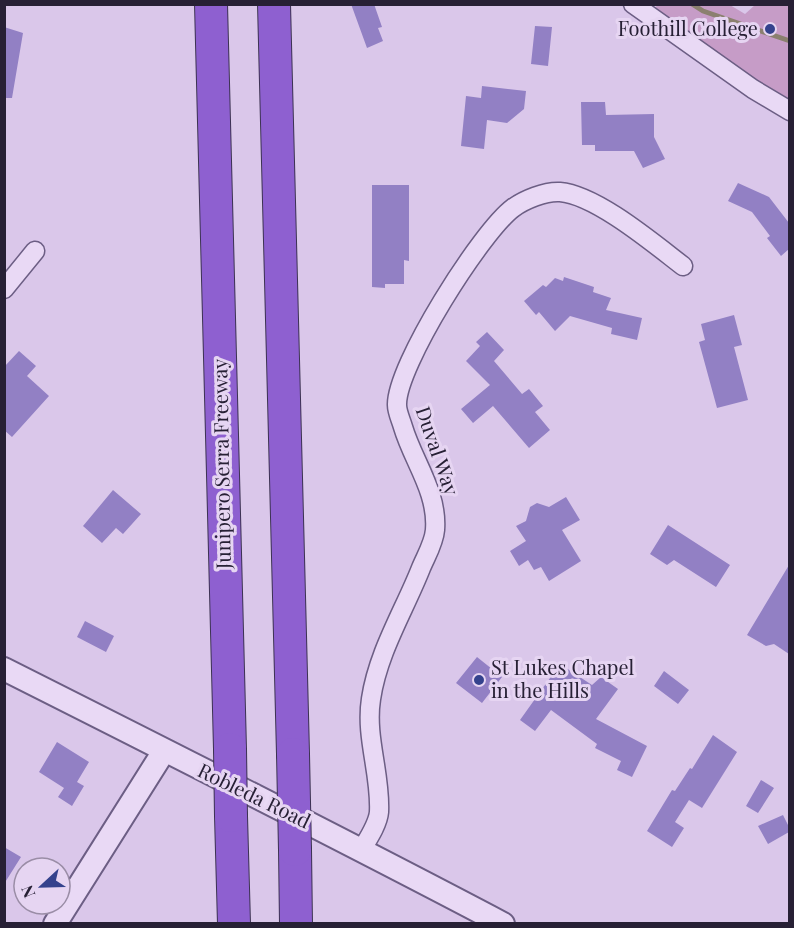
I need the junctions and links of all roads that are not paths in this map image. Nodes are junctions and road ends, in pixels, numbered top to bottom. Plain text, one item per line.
1 (211, 4) edge
2 (274, 4) edge
3 (633, 4) edge
4 (789, 111) edge
5 (35, 251) dead end
6 (683, 266) dead end
7 (4, 289) edge
8 (4, 669) edge
9 (164, 751) junction
10 (362, 849) junction
11 (55, 924) edge
12 (234, 924) edge
13 (296, 924) edge
14 (503, 924) edge

1 - 12 highway, Junipero Serra Freeway, bridge
2 - 13 highway, bridge
3 - 4 street
5 - 7 street
6 - 10 street, Duval Way
8 - 9 street, Robleda Road
9 - 10 street, Robleda Road
9 - 11 street
10 - 14 street, Robleda Road

